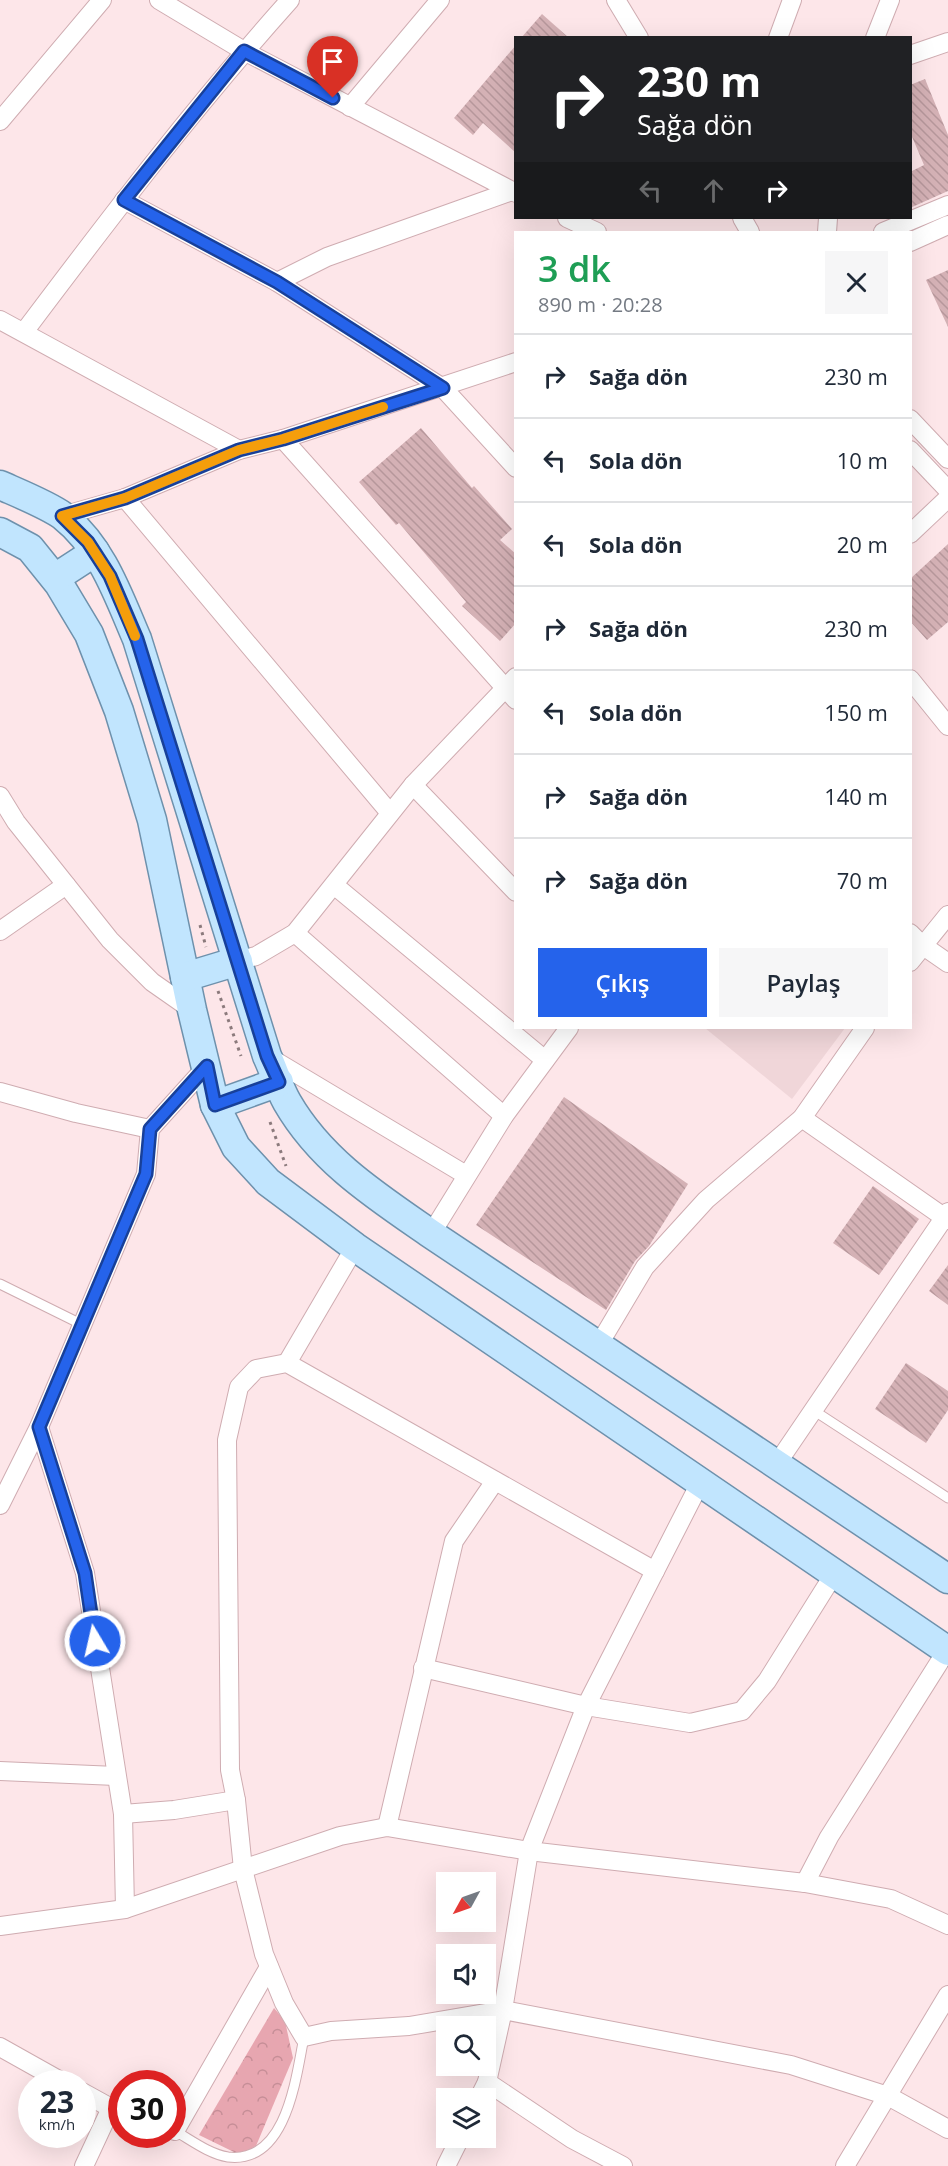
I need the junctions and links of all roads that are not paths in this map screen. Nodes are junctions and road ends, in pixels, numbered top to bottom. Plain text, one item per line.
1 (102, 0) edge
2 (159, 0) edge
3 (290, 0) edge
4 (440, 0) edge
5 (616, 0) edge
6 (792, 0) edge
7 (890, 0) edge
8 (638, 36) edge
9 (779, 36) edge
10 (876, 36) edge
11 (948, 42) edge
12 (244, 51) junction
13 (912, 54) edge
14 (350, 107) junction
15 (0, 121) edge
16 (514, 192) edge
17 (124, 200) junction
18 (948, 205) edge
19 (569, 219) edge
20 (948, 225) edge
21 (595, 231) edge
22 (885, 231) edge
23 (912, 242) edge
24 (277, 282) junction
25 (0, 320) edge
26 (24, 333) junction
27 (514, 363) edge
28 (443, 388) junction
29 (912, 421) edge
30 (283, 439) junction
31 (239, 450) junction
32 (912, 452) edge
33 (948, 459) edge
34 (514, 466) edge
35 (0, 485) edge
36 (948, 490) edge
37 (125, 498) junction
38 (948, 498) edge
39 (62, 516) junction
40 (0, 532) edge
41 (912, 532) edge
42 (95, 552) junction
43 (55, 578) junction
44 (912, 681) edge
45 (512, 689) edge
46 (948, 726) edge
47 (413, 785) junction
48 (0, 796) edge
49 (390, 813) junction
50 (66, 885) junction
51 (334, 885) junction
52 (514, 890) edge
53 (948, 915) edge
54 (0, 930) edge
55 (295, 933) junction
56 (916, 939) edge
57 (912, 954) edge
58 (238, 961) junction
59 (948, 963) edge
60 (185, 976) junction
61 (192, 1010) junction
62 (568, 1029) edge
63 (864, 1029) edge
64 (267, 1056) junction
65 (545, 1060) junction
66 (207, 1066) junction
67 (279, 1082) junction
68 (0, 1092) edge
69 (215, 1105) junction
70 (504, 1116) junction
71 (802, 1118) junction
72 (150, 1129) junction
73 (466, 1175) junction
74 (947, 1217) edge
75 (431, 1234) junction
76 (355, 1247) junction
77 (0, 1284) edge
78 (82, 1325) junction
79 (598, 1346) junction
80 (287, 1364) junction
81 (813, 1410) junction
82 (39, 1427) junction
83 (776, 1465) junction
84 (495, 1481) junction
85 (701, 1481) junction
86 (948, 1498) edge
87 (0, 1505) edge
88 (655, 1571) junction
89 (834, 1574) junction
90 (948, 1579) edge
91 (947, 1651) edge
92 (423, 1668) junction
93 (586, 1706) junction
94 (0, 1772) edge
95 (116, 1776) junction
96 (236, 1800) junction
97 (123, 1814) junction
98 (387, 1827) junction
99 (529, 1851) junction
100 (243, 1869) junction
101 (805, 1883) junction
102 (125, 1909) junction
103 (948, 1925) edge
104 (0, 1926) edge
105 (269, 1967) junction
106 (948, 1995) edge
107 (503, 2010) junction
108 (304, 2037) junction
109 (0, 2047) edge
110 (41, 2070) edge
111 (487, 2082) junction
112 (484, 2088) edge
113 (888, 2096) junction
114 (186, 2110) edge
115 (108, 2124) edge
116 (948, 2129) edge
117 (186, 2138) edge
118 (455, 2148) edge
119 (84, 2166) edge
120 (446, 2166) edge
121 (623, 2166) edge
122 (845, 2166) edge

1 - 15 street
2 - 12 street
3 - 12 street
4 - 14 street
5 - 8 street
6 - 9 street
7 - 10 street
11 - 13 street
12 - 14 street
12 - 17 street
14 - 16 street
16 - 24 street
17 - 24 street
17 - 26 street
18 - 22 street
19 - 21 street
20 - 23 street
24 - 28 street
25 - 26 street
26 - 31 street
27 - 28 street
28 - 30 street
28 - 34 street
29 - 33 street
30 - 31 street
30 - 45 street
31 - 37 street
32 - 36 street
35 - 39 main road
37 - 39 street
37 - 49 street
38 - 41 street
39 - 42 main road
40 - 43 main road
42 - 43 main road
42 - 58 main road
43 - 60 main road
44 - 46 street
45 - 47 street
47 - 49 street
47 - 52 street
48 - 50 street
49 - 51 street
50 - 54 street
50 - 61 street
51 - 55 street
51 - 65 street
53 - 56 street
55 - 58 street
55 - 70 street
56 - 57 street
56 - 59 street
58 - 60 main road
58 - 64 main road
60 - 61 main road
61 - 66 main road
62 - 65 street
63 - 71 street
64 - 67 main road
64 - 73 street
65 - 70 street
66 - 69 main road
66 - 72 street
67 - 69 main road
67 - 75 main road
68 - 72 street
69 - 76 main road
70 - 73 street
71 - 74 street
71 - 79 street
72 - 78 street
73 - 75 street
74 - 81 street
75 - 79 main road
76 - 80 street
76 - 85 main road
77 - 78 lane
78 - 82 street
79 - 83 main road
80 - 84 street
80 - 96 street
81 - 83 street
81 - 86 lane
82 - 87 street
82 - 95 street
83 - 90 main road
84 - 88 street
84 - 92 street
85 - 88 street
85 - 89 main road
88 - 93 street
89 - 91 main road
89 - 93 street
91 - 101 street
92 - 93 street
92 - 98 street
93 - 99 street
94 - 95 street
95 - 97 street
96 - 97 street
96 - 100 street
97 - 102 street
98 - 99 street
98 - 100 street
99 - 101 street
99 - 107 street
100 - 102 street
100 - 105 street
101 - 103 street
102 - 104 street
105 - 108 street
105 - 114 street
106 - 113 street
107 - 108 street
107 - 111 street
107 - 113 street
108 - 117 lane
109 - 110 street
111 - 112 street
111 - 121 street
113 - 116 street
113 - 122 street
115 - 119 street
118 - 120 street

